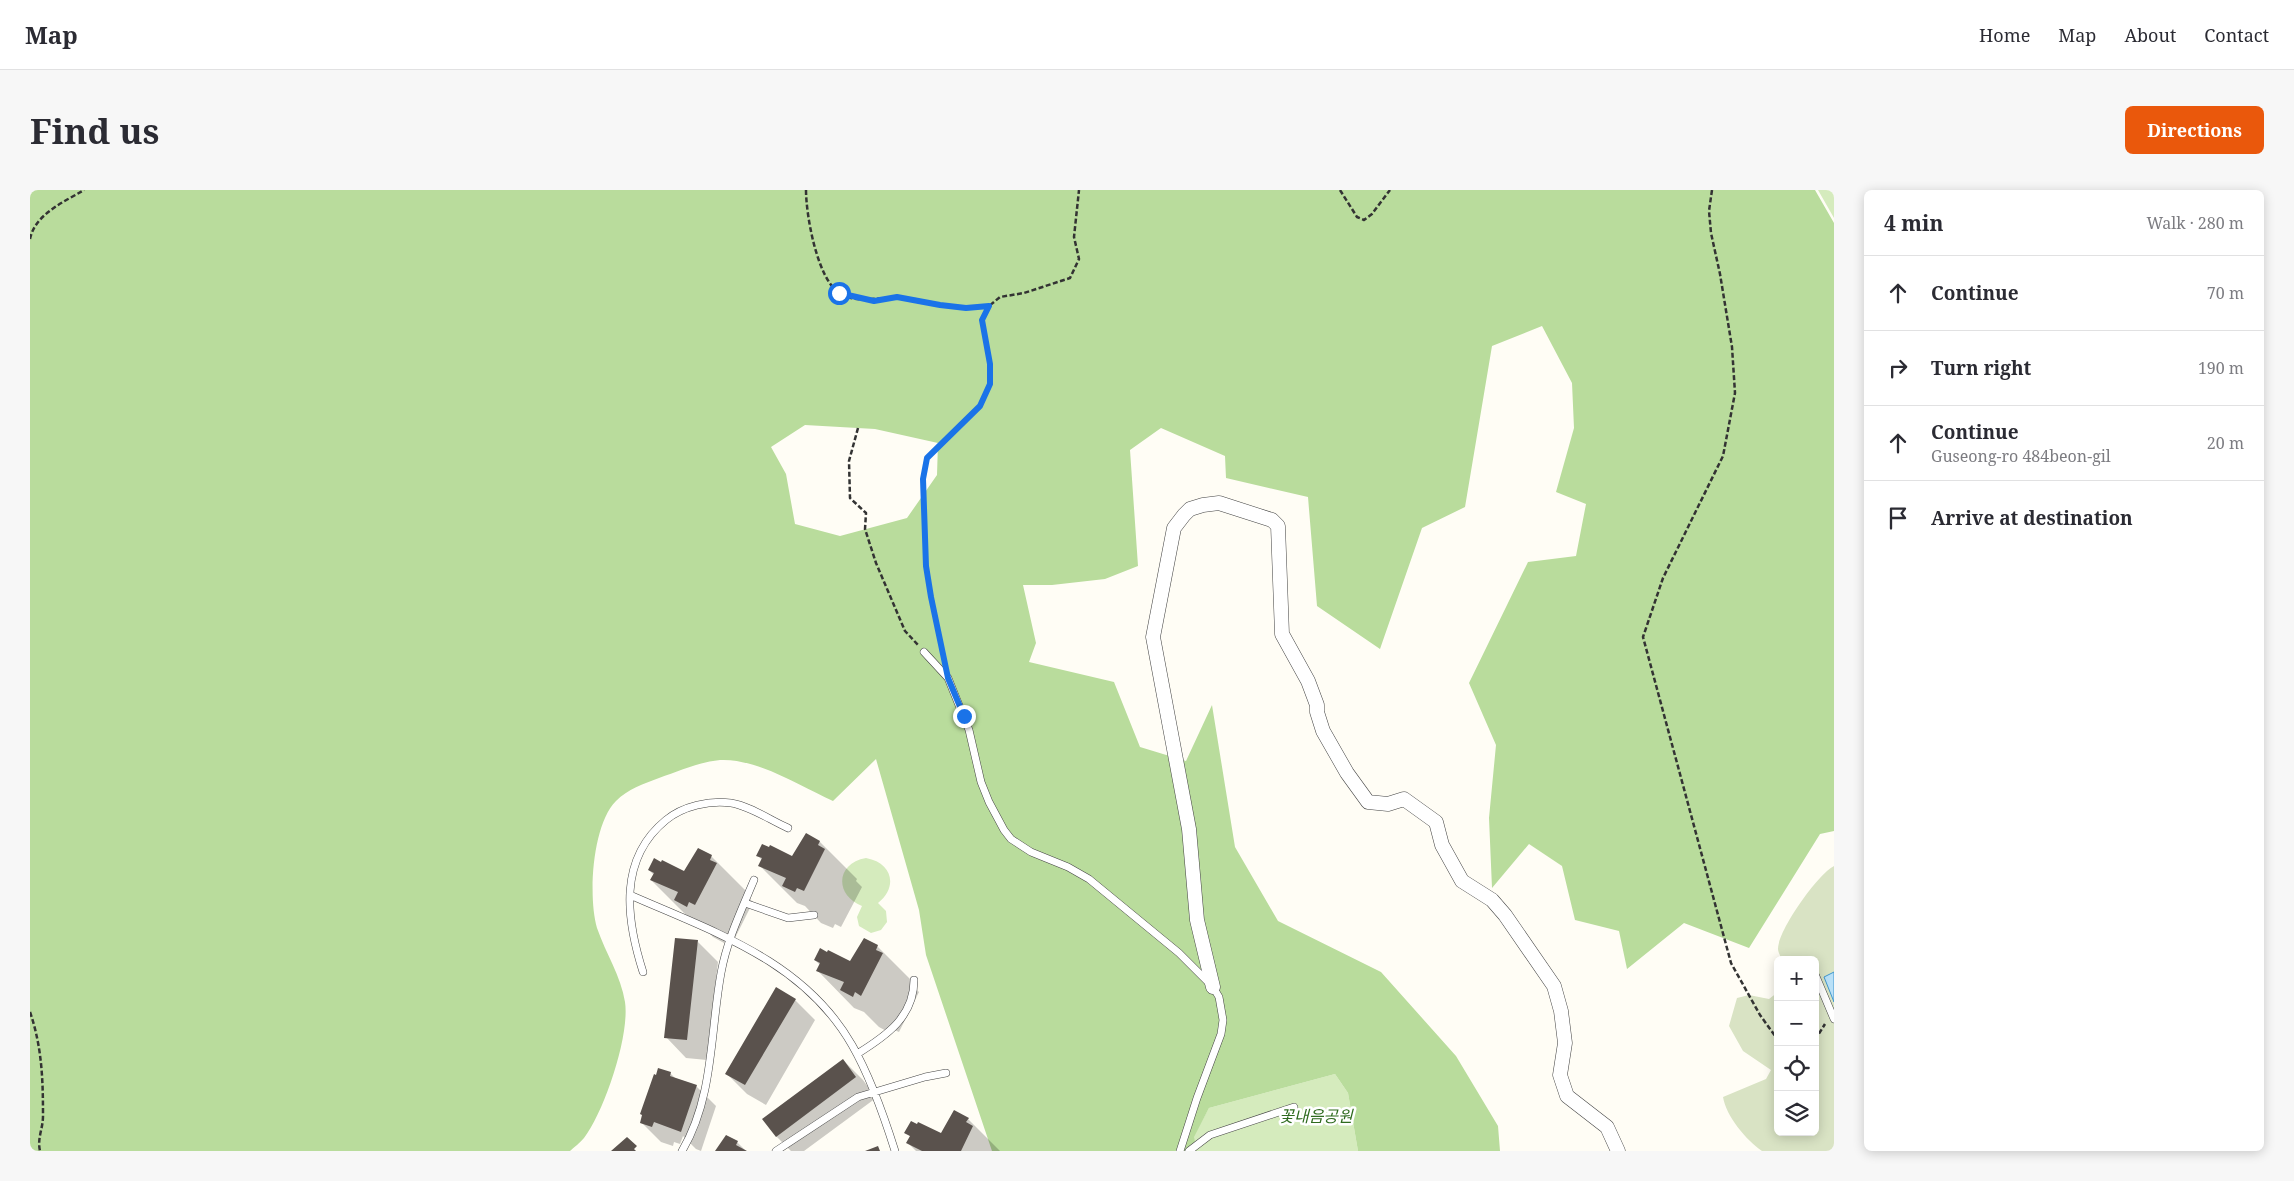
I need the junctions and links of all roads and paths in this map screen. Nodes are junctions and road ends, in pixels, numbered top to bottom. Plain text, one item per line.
1 (84, 190) edge
2 (806, 190) edge
3 (1079, 190) edge
4 (1340, 190) edge
5 (1390, 190) edge
6 (1712, 190) edge
7 (30, 239) edge
8 (989, 306) junction
9 (858, 428) dead end
10 (924, 652) joint
11 (948, 678) junction
12 (788, 828) dead end
13 (754, 880) dead end
14 (630, 895) junction
15 (745, 903) junction
16 (814, 915) dead end
17 (729, 939) junction
18 (643, 972) dead end
19 (914, 980) dead end
20 (1819, 983) edge
21 (1213, 988) junction
22 (30, 1012) edge
23 (1834, 1018) edge
24 (1819, 1033) edge
25 (1774, 1034) edge
26 (857, 1054) junction
27 (946, 1073) dead end
28 (873, 1092) junction
29 (1294, 1107) dead end
30 (40, 1151) edge
31 (682, 1151) edge
32 (776, 1151) edge
33 (895, 1151) edge
34 (1180, 1151) edge
35 (1189, 1151) edge
36 (1618, 1151) edge

1 - 7 path
2 - 8 path
3 - 8 path
4 - 5 path
6 - 25 path
8 - 11 path
9 - 10 path
10 - 11 lane
11 - 21 lane
12 - 14 lane
13 - 15 lane
14 - 17 lane
14 - 18 lane
15 - 16 lane
15 - 17 lane
17 - 26 lane
17 - 31 lane
19 - 26 lane
20 - 23 lane
21 - 34 lane
21 - 36 street
22 - 30 path
23 - 24 path
26 - 28 lane
27 - 28 lane
28 - 32 lane
28 - 33 lane
29 - 35 lane

